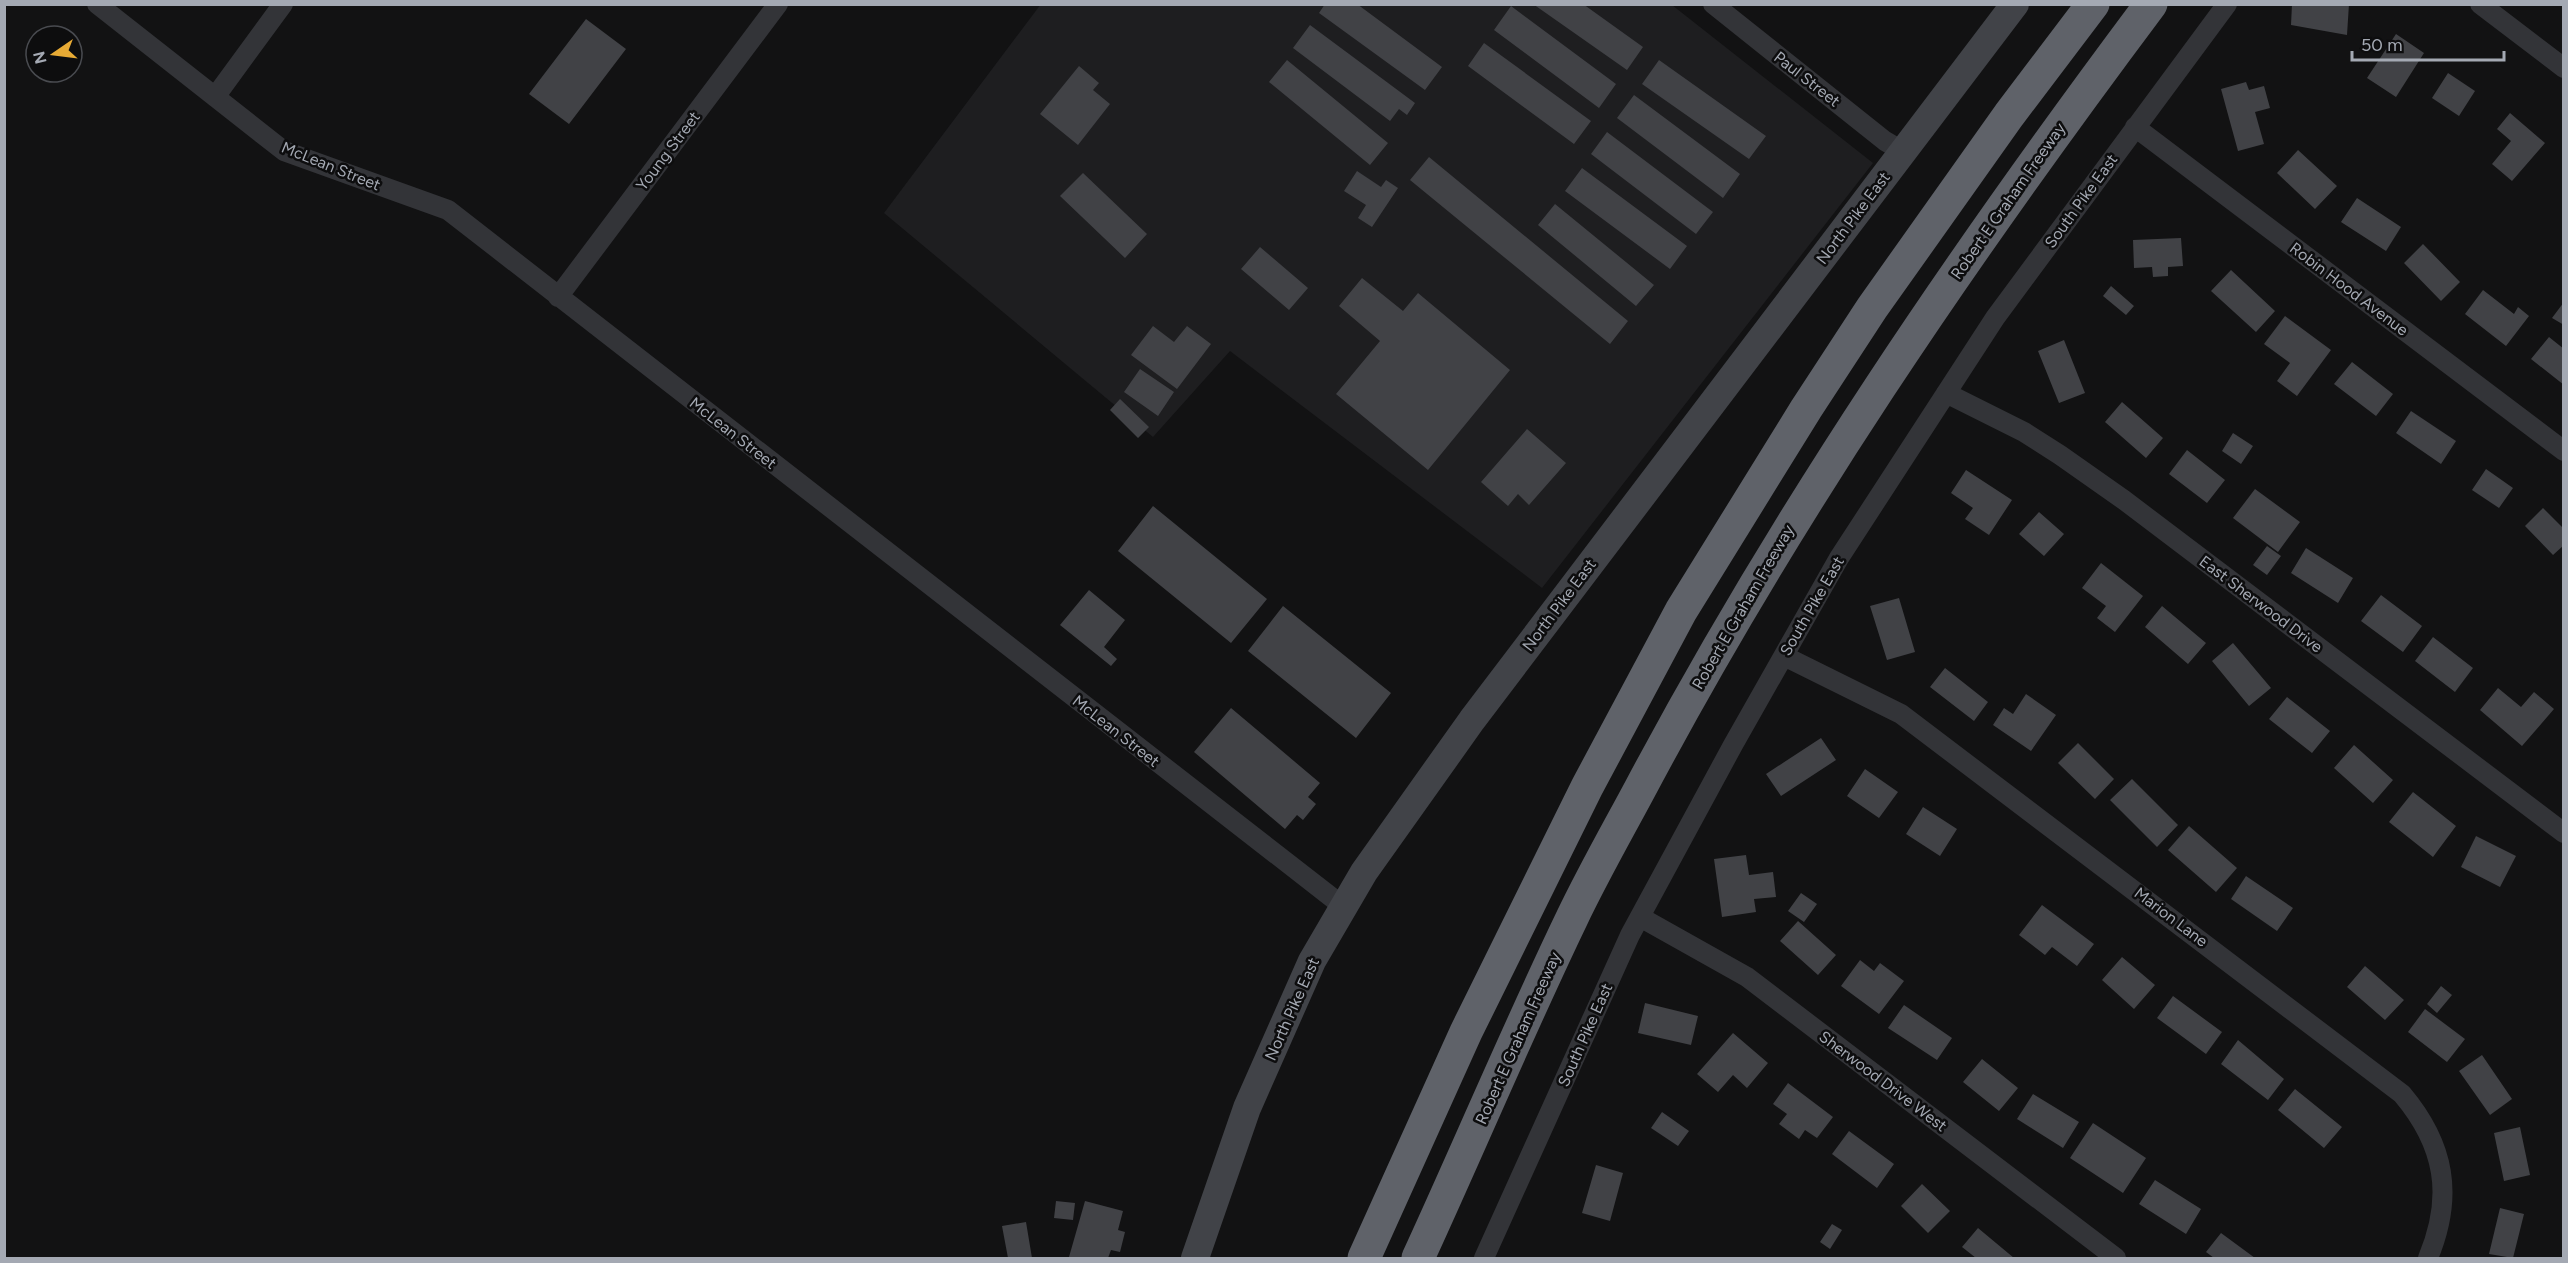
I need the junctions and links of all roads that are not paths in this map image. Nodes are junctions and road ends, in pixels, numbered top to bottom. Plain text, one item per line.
1 (97, 4) edge
2 (283, 4) edge
3 (778, 4) edge
4 (1713, 4) edge
5 (2015, 4) edge
6 (2093, 4) edge
7 (2151, 4) edge
8 (2227, 4) edge
9 (2480, 4) edge
10 (2564, 68) edge
11 (216, 97) junction
12 (2135, 127) junction
13 (1904, 152) junction
14 (558, 297) junction
15 (1946, 393) junction
16 (2564, 451) edge
17 (1784, 656) junction
18 (2564, 833) edge
19 (1344, 907) junction
20 (1640, 917) junction
21 (1195, 1258) edge
22 (1364, 1258) edge
23 (1418, 1258) edge
24 (1484, 1258) edge
25 (2116, 1258) edge
26 (2428, 1258) edge

1 - 11 street, McLean Street
2 - 11 street
3 - 14 street, Young Street
4 - 13 street, Paul Street
5 - 13 street, North Pike East
6 - 22 highway
7 - 23 highway, Robert E Graham Freeway
8 - 12 street, South Pike East
9 - 10 street
11 - 14 street, McLean Street
12 - 15 street, South Pike East
12 - 16 street, Robin Hood Avenue
13 - 19 street, North Pike East
14 - 19 street, McLean Street
15 - 17 street, South Pike East
15 - 18 street, East Sherwood Drive
17 - 20 street, South Pike East
17 - 26 street, Marion Lane
19 - 21 street, North Pike East
20 - 24 street, South Pike East
20 - 25 street, Sherwood Drive West

